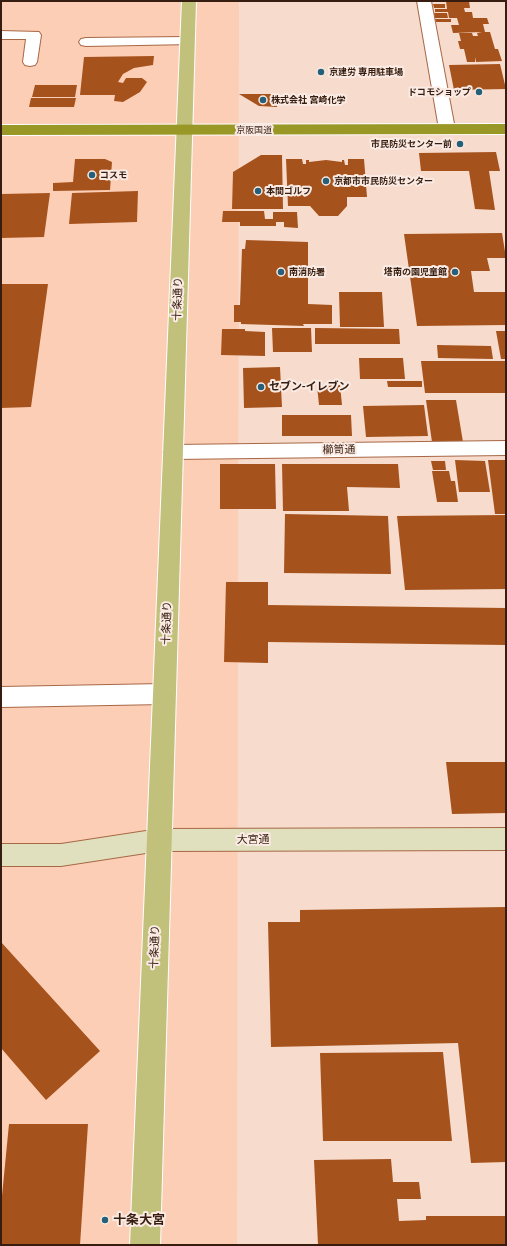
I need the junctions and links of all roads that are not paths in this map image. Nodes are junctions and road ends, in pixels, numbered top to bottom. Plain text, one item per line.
1 (189, 1) edge
2 (424, 1) edge
3 (1, 35) edge
4 (187, 41) junction
5 (86, 42) dead end
6 (30, 62) dead end
7 (447, 129) junction
8 (506, 129) edge
9 (1, 130) edge
10 (184, 130) junction
11 (506, 448) edge
12 (173, 452) junction
13 (164, 694) junction
14 (1, 697) edge
15 (506, 839) edge
16 (159, 840) junction
17 (1, 855) edge
18 (145, 1245) edge

1 - 4 main road, 十条通り
2 - 7 street
3 - 6 street
4 - 5 street
4 - 10 main road, 十条通り
7 - 8 highway, 京阪国道
7 - 10 highway, 京阪国道
9 - 10 highway, 京阪国道
10 - 12 main road, 十条通り
11 - 12 street, 櫛笥通
12 - 13 main road, 十条通り
13 - 14 street
13 - 16 main road, 十条通り
15 - 16 street, 大宮通
16 - 17 street, 大宮通
16 - 18 main road, 十条通り

